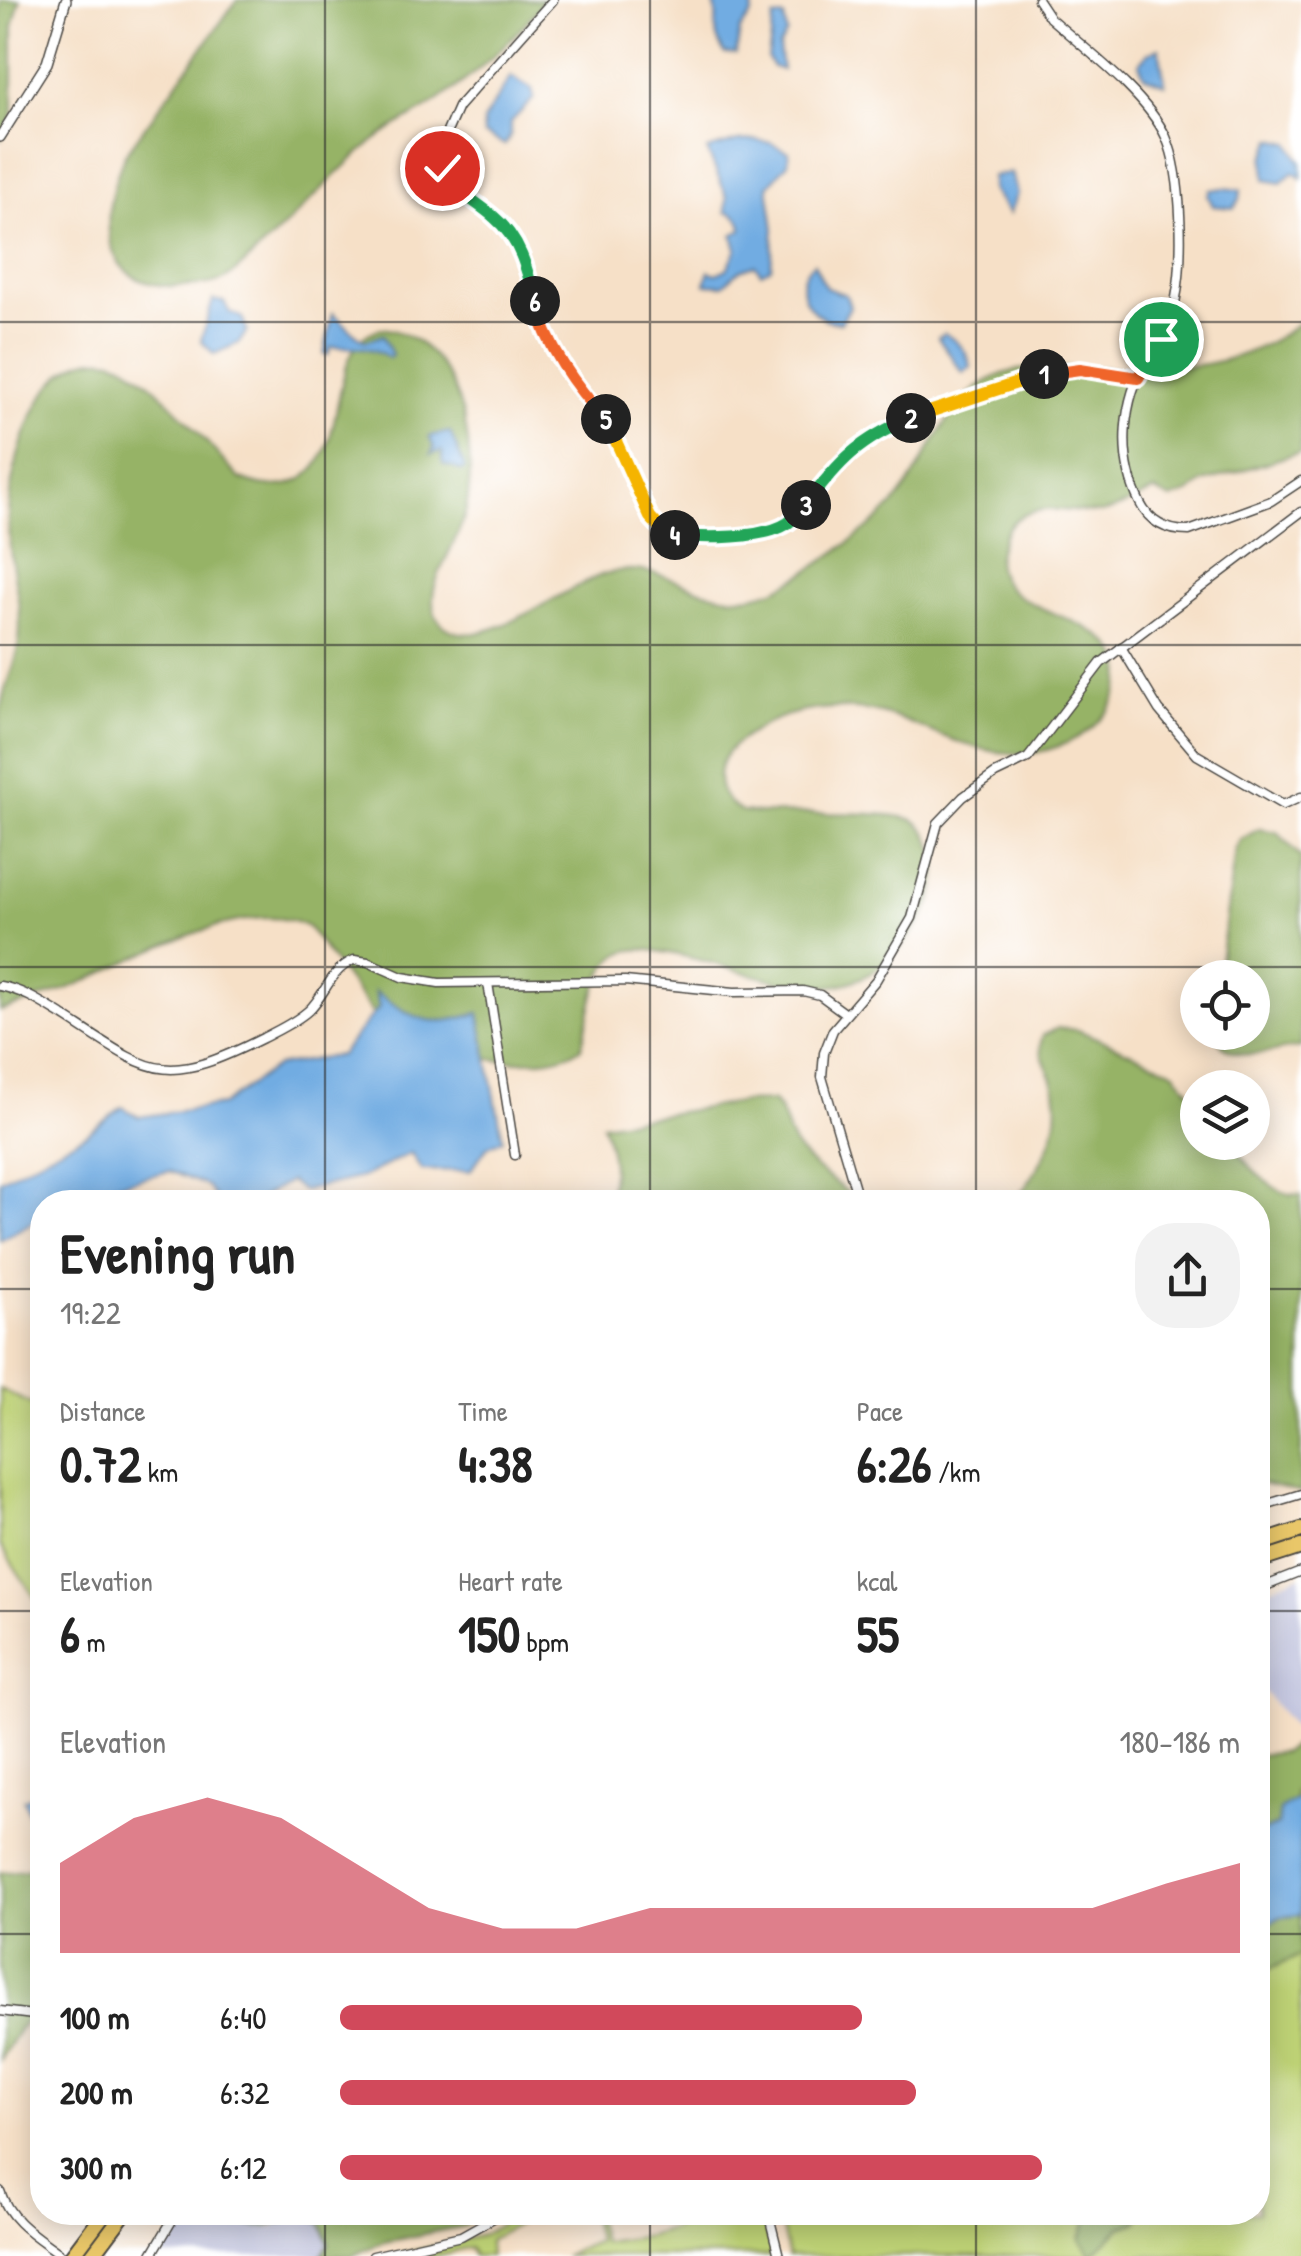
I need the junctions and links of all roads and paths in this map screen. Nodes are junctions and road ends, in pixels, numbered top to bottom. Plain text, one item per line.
1 (66, 0) edge
2 (553, 0) edge
3 (1038, 0) edge
4 (0, 137) edge
5 (1138, 378) junction
6 (1301, 481) edge
7 (1301, 512) edge
8 (1121, 646) junction
9 (1301, 797) edge
10 (488, 982) junction
11 (0, 986) edge
12 (846, 1014) junction
13 (515, 1156) dead end
14 (855, 1190) edge
15 (1301, 1494) edge
16 (1270, 1503) edge
17 (1301, 1530) edge
18 (1270, 1540) edge
19 (1301, 1547) edge
20 (1270, 1557) edge
21 (1301, 1572) edge
22 (1270, 1584) edge
23 (0, 2011) edge
24 (30, 2015) edge
25 (0, 2192) edge
26 (95, 2225) edge
27 (115, 2225) edge
28 (169, 2225) edge
29 (481, 2225) edge
30 (772, 2225) edge
31 (63, 2256) edge
32 (72, 2256) edge
33 (92, 2256) edge
34 (150, 2256) edge
35 (373, 2256) edge
36 (780, 2256) edge

1 - 4 street
2 - 5 street
3 - 5 street
5 - 6 street
7 - 8 street
8 - 9 street
8 - 12 street
10 - 11 street
10 - 12 street
10 - 13 street
12 - 14 street
15 - 16 street
17 - 18 highway
19 - 20 highway
21 - 22 street
23 - 24 street
25 - 31 street
26 - 32 highway
27 - 33 highway
28 - 34 street
29 - 35 street
30 - 36 street

